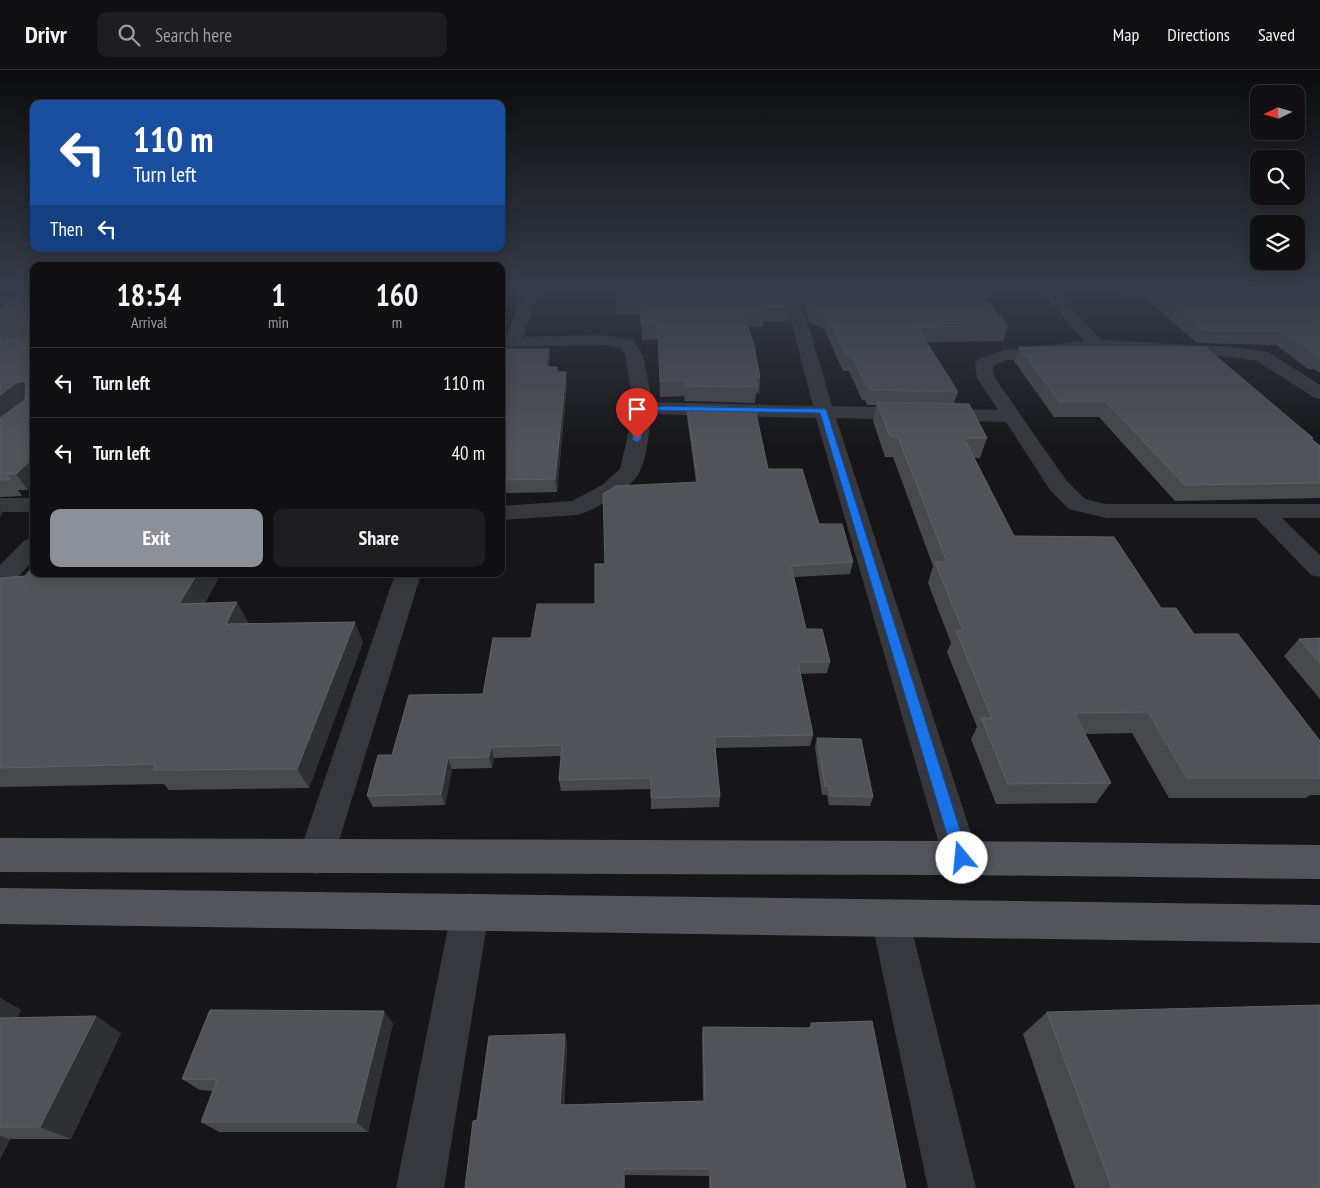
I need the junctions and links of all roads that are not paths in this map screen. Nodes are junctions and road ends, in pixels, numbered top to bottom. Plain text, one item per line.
1 (616, 342) edge
2 (805, 342) edge
3 (1093, 342) edge
4 (1096, 346) junction
5 (1320, 393) edge
6 (644, 408) junction
7 (824, 411) junction
8 (1011, 416) junction
9 (0, 505) edge
10 (30, 505) edge
11 (1320, 511) edge
12 (1263, 512) junction
13 (505, 513) edge
14 (30, 549) edge
15 (1320, 569) edge
16 (407, 577) edge
17 (0, 580) edge
18 (0, 855) edge
19 (316, 857) junction
20 (962, 858) junction
21 (1320, 862) edge
22 (0, 906) edge
23 (470, 912) junction
24 (890, 918) junction
25 (1320, 924) edge
26 (420, 1188) edge
27 (952, 1188) edge

1 - 6 street
2 - 7 street
3 - 4 street
4 - 5 street
4 - 8 street
6 - 7 street
6 - 13 street
7 - 8 street
7 - 20 street
8 - 12 street
9 - 10 street
11 - 12 street
12 - 15 street
14 - 17 street
16 - 19 street
18 - 19 main road
19 - 20 main road
20 - 21 main road
22 - 23 main road
23 - 24 main road
23 - 26 street
24 - 25 main road
24 - 27 street

